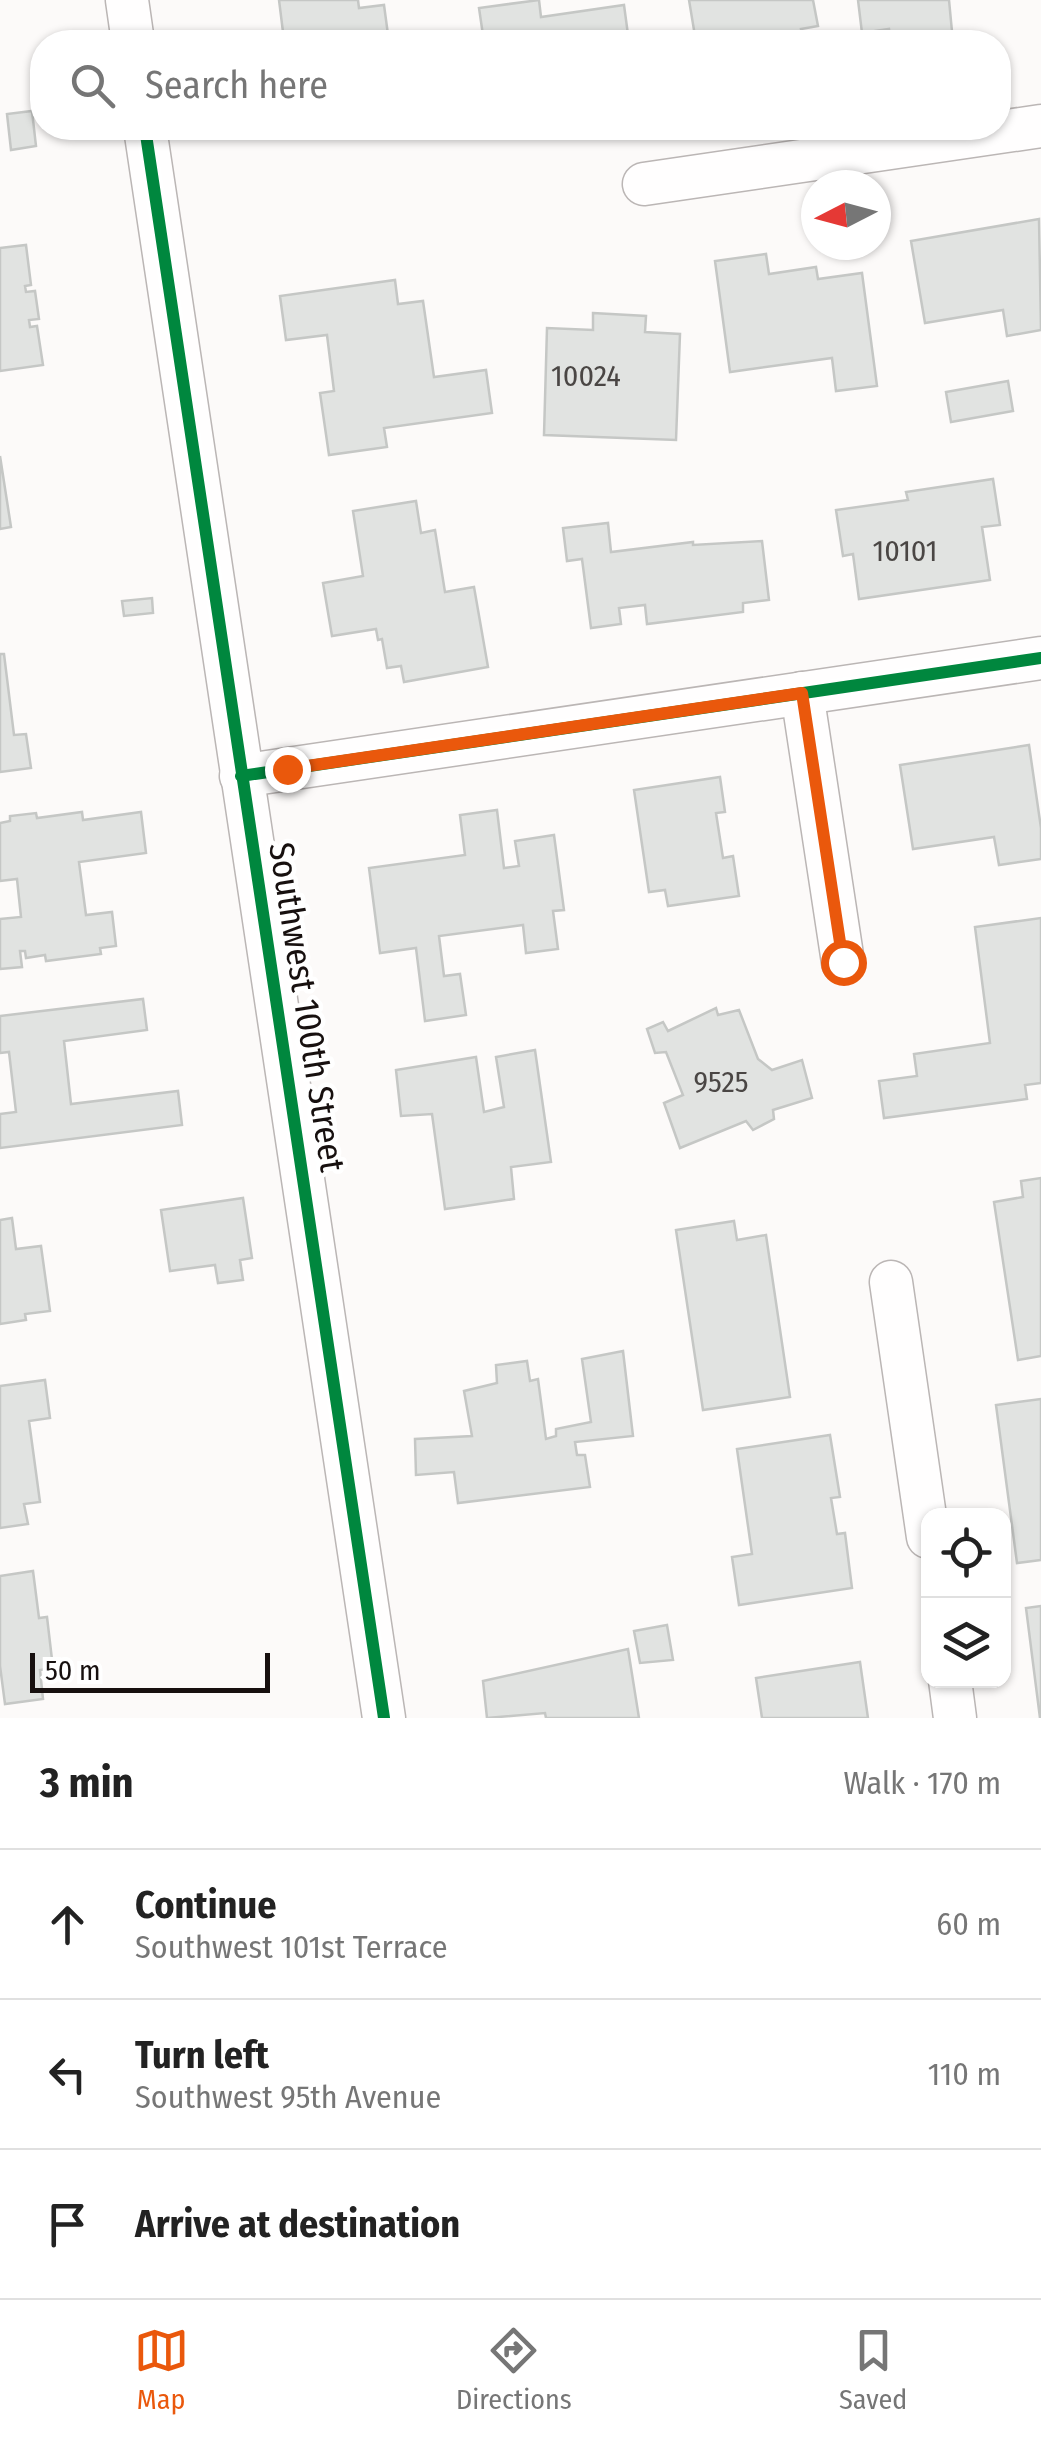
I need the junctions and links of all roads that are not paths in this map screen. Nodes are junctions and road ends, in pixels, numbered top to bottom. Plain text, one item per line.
1 (126, 0) edge
2 (131, 30) edge
3 (1041, 126) edge
4 (1011, 130) edge
5 (147, 140) edge
6 (945, 140) edge
7 (644, 184) dead end
8 (1041, 658) edge
9 (802, 693) junction
10 (241, 776) junction
11 (843, 962) dead end
12 (891, 1282) dead end
13 (924, 1508) edge
14 (951, 1688) edge
15 (384, 1718) edge
16 (955, 1718) edge

1 - 2 street
3 - 4 street
5 - 10 street, Southwest 100th Street
6 - 7 street
8 - 9 street
9 - 10 street
9 - 11 street
10 - 15 street, Southwest 100th Street
12 - 13 street
14 - 16 street

